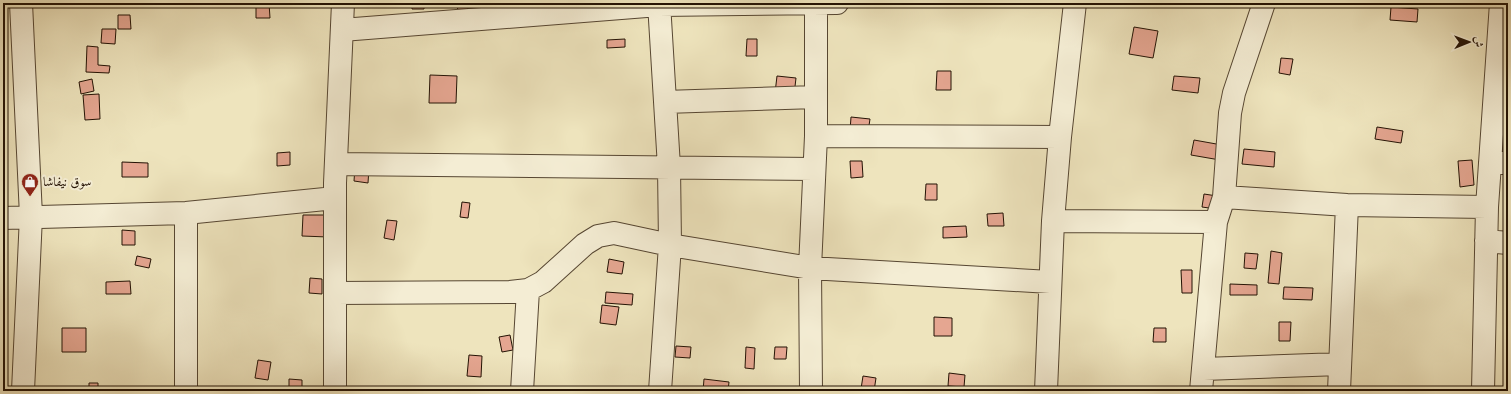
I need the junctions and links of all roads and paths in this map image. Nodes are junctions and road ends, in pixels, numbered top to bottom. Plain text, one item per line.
1 (21, 3) edge
2 (343, 3) edge
3 (816, 3) edge
4 (837, 3) edge
5 (1075, 3) edge
6 (1264, 3) edge
7 (1501, 3) edge
8 (659, 4) edge
9 (509, 10) edge
10 (342, 30) junction
11 (1502, 61) edge
12 (816, 96) junction
13 (665, 102) junction
14 (816, 136) junction
15 (1060, 137) junction
16 (1499, 163) edge
17 (336, 164) junction
18 (669, 167) junction
19 (814, 169) junction
20 (1224, 197) junction
21 (335, 198) junction
22 (1347, 205) junction
23 (1487, 207) junction
24 (186, 213) junction
25 (31, 216) junction
26 (3, 218) edge
27 (1053, 221) junction
28 (1216, 222) junction
29 (1486, 241) junction
30 (1508, 243) edge
31 (670, 245) junction
32 (810, 268) junction
33 (1050, 282) junction
34 (528, 290) junction
35 (335, 293) junction
36 (1340, 364) junction
37 (1204, 370) junction
38 (23, 391) edge
39 (186, 391) edge
40 (335, 391) edge
41 (522, 391) edge
42 (660, 391) edge
43 (810, 391) edge
44 (1046, 391) edge
45 (1201, 391) edge
46 (1339, 391) edge
47 (1483, 391) edge

1 - 25 street
2 - 10 street
3 - 4 street
3 - 8 street
3 - 12 street
5 - 15 street
6 - 20 street
7 - 11 street
8 - 9 street
8 - 13 street
9 - 10 street
10 - 17 street
11 - 16 street
12 - 13 street
12 - 14 street
13 - 18 street
14 - 15 street
14 - 19 street
15 - 27 street
16 - 23 street
17 - 18 street
17 - 21 street
18 - 19 street
18 - 31 street
19 - 32 street
20 - 22 street
20 - 28 street
21 - 24 street
21 - 35 street
22 - 23 street
22 - 36 street
23 - 29 street
24 - 25 street
24 - 39 street
25 - 26 street
25 - 38 street
27 - 28 street
27 - 33 street
28 - 37 street
29 - 30 street
29 - 47 street
31 - 32 street
31 - 34 street
31 - 42 street
32 - 33 street
32 - 43 street
33 - 44 street
34 - 35 street
34 - 41 street
35 - 40 street
36 - 37 street
36 - 46 street
37 - 45 street

